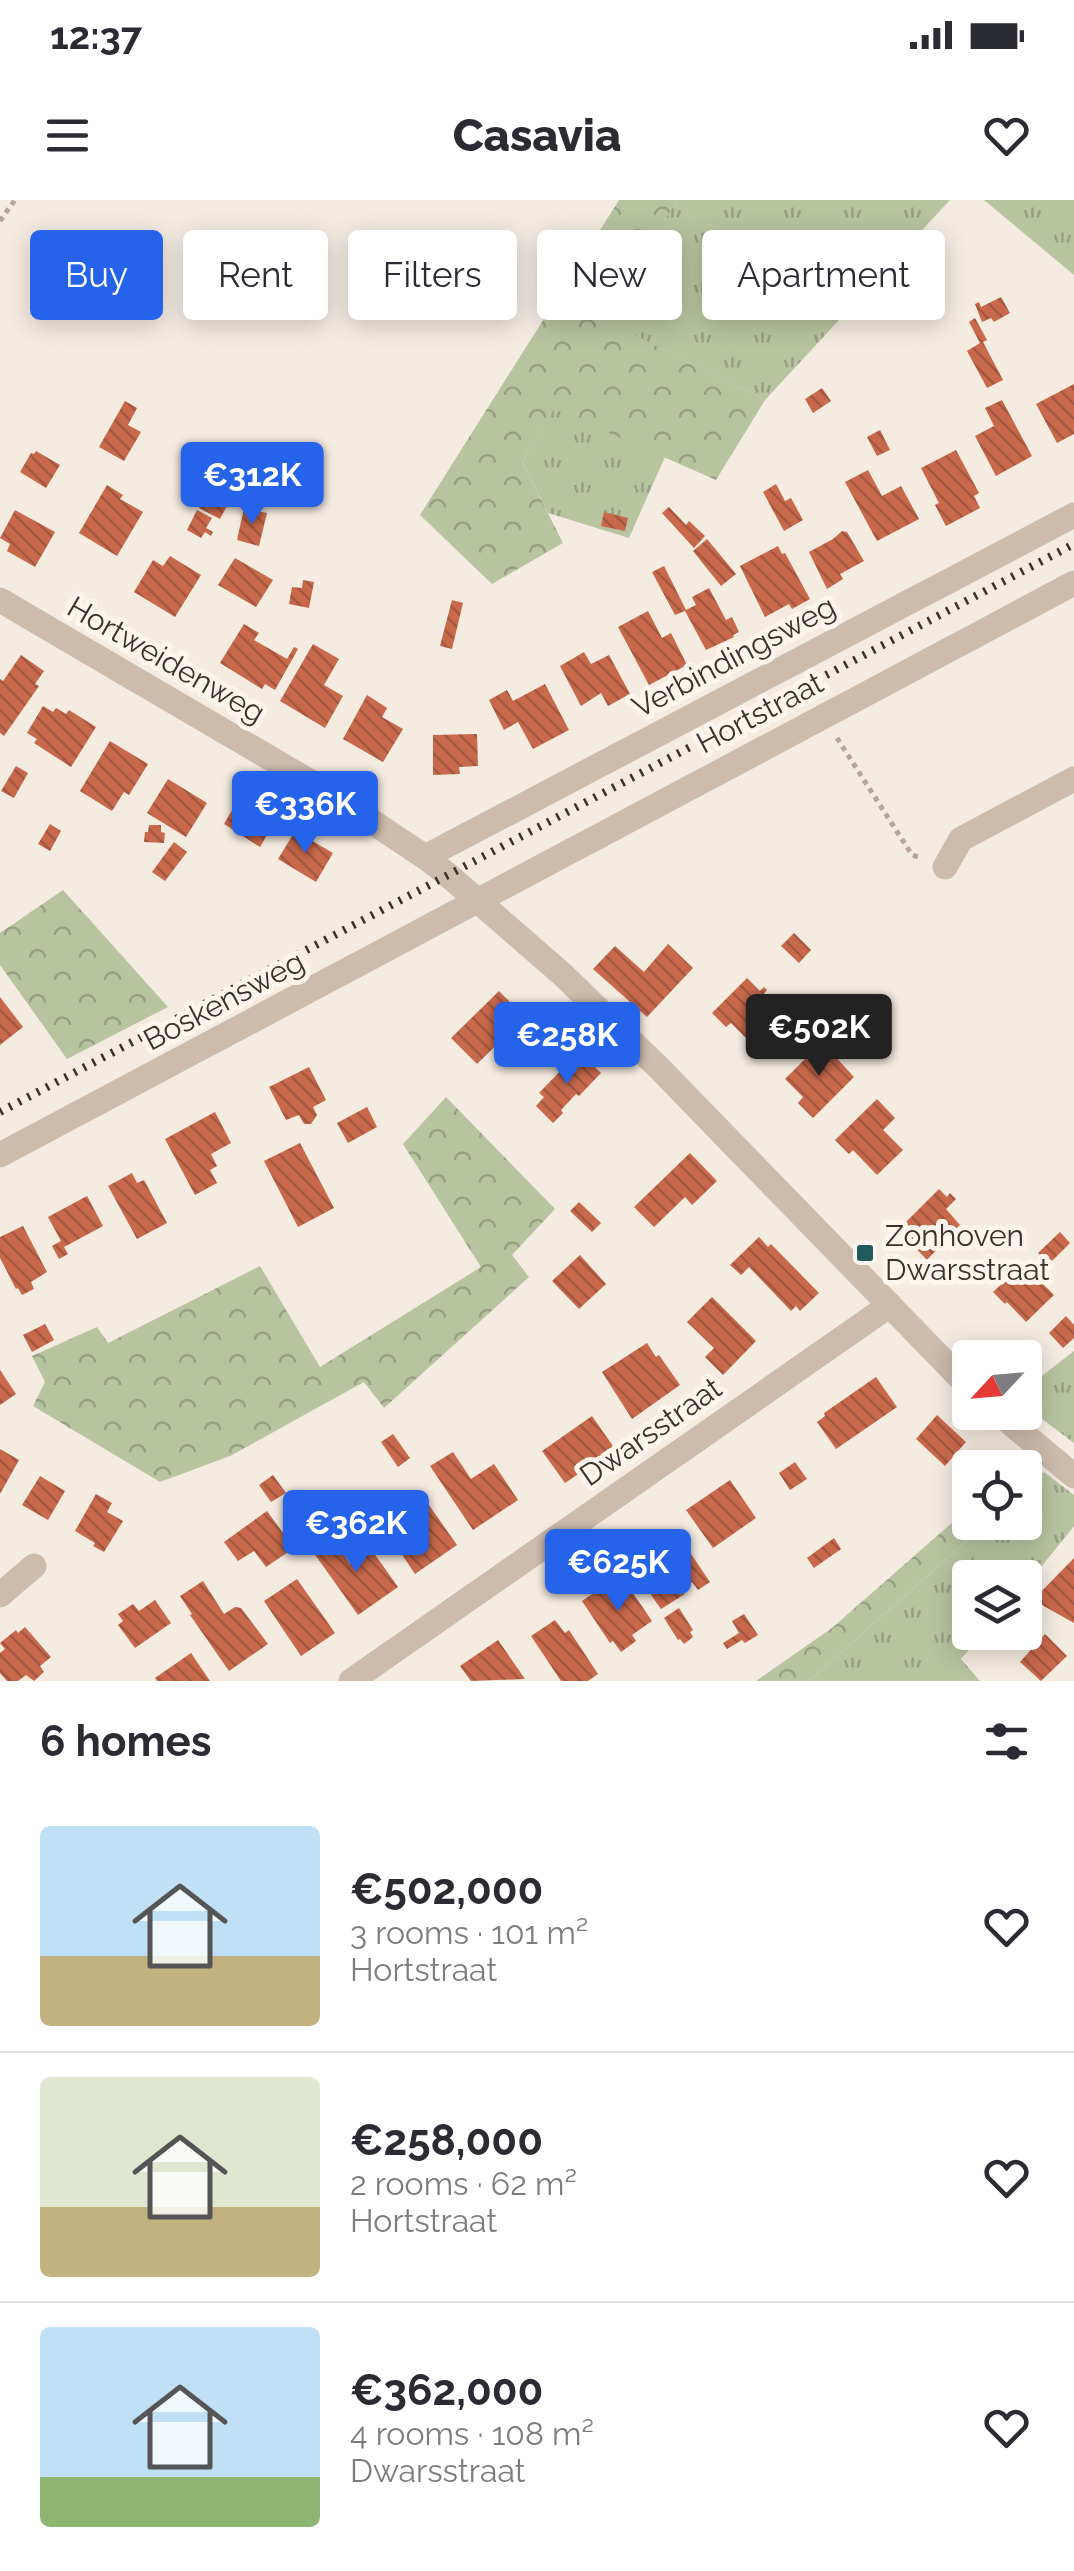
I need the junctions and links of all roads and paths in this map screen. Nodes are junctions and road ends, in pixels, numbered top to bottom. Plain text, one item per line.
1 (15, 200) edge
2 (0, 221) edge
3 (1074, 514) edge
4 (1074, 583) edge
5 (0, 600) edge
6 (830, 728) joint
7 (1074, 779) edge
8 (425, 857) junction
9 (945, 867) joint
10 (476, 901) junction
11 (499, 920) junction
12 (0, 1155) edge
13 (890, 1305) junction
14 (952, 1369) edge
15 (1019, 1430) edge
16 (1074, 1476) edge
17 (34, 1566) dead end
18 (0, 1595) edge
19 (350, 1681) edge

1 - 2 path
3 - 8 street, Verbindingsweg
4 - 10 street, Hortstraat
5 - 8 street, Hortweidenweg
6 - 9 path
6 - 11 street
7 - 9 street
8 - 10 street, Hortweidenweg
10 - 11 street
10 - 12 street, Boskensweg
11 - 13 street
13 - 14 street
13 - 19 street, Dwarsstraat
15 - 16 street
17 - 18 street

